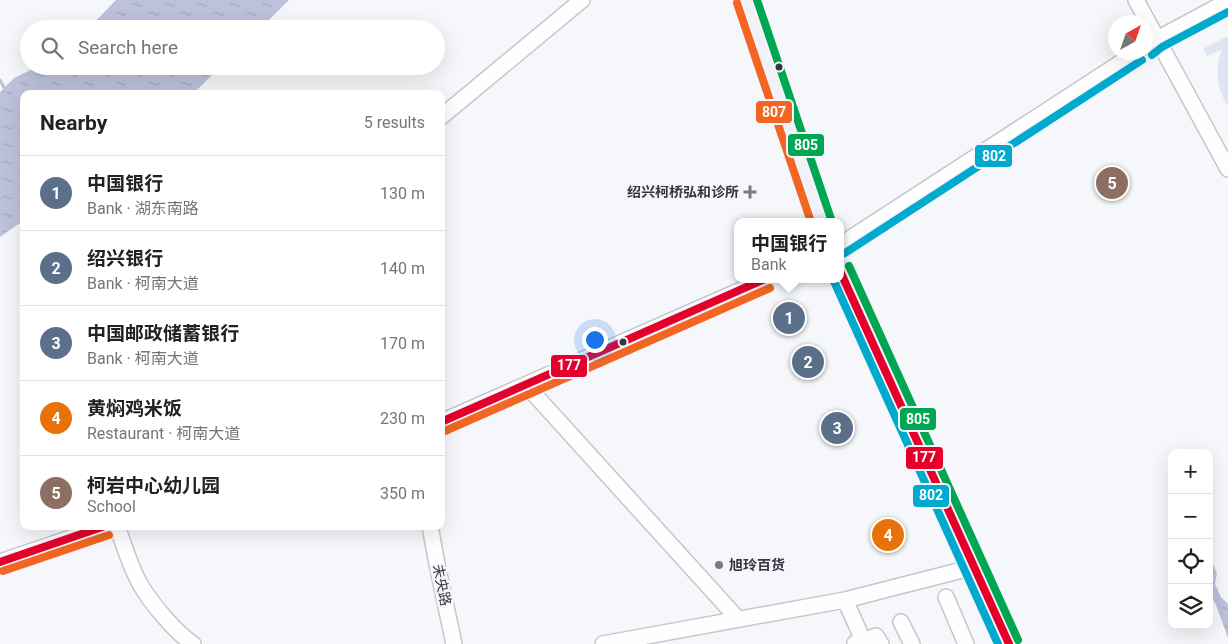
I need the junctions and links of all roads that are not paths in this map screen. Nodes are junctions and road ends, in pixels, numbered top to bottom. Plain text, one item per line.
1 (582, 0) edge
2 (746, 0) edge
3 (1136, 0) edge
4 (1228, 1) edge
5 (1141, 15) edge
6 (1153, 42) edge
7 (1153, 46) edge
8 (1125, 60) edge
9 (445, 114) edge
10 (1228, 169) edge
11 (821, 218) edge
12 (844, 242) edge
13 (844, 279) edge
14 (757, 283) edge
15 (526, 385) junction
16 (445, 420) edge
17 (94, 530) edge
18 (118, 530) edge
19 (431, 530) edge
20 (0, 562) edge
21 (974, 567) junction
22 (946, 597) dead end
23 (845, 600) junction
24 (738, 619) junction
25 (901, 622) dead end
26 (858, 642) edge
27 (193, 644) edge
28 (454, 644) edge
29 (603, 644) edge
30 (881, 644) edge
31 (912, 644) edge
32 (966, 644) edge
33 (1009, 644) edge

1 - 9 street
2 - 11 main road
3 - 5 street
4 - 6 street
7 - 10 street
8 - 12 street
13 - 21 main road
14 - 15 street
15 - 16 street
15 - 24 street
17 - 20 street
18 - 27 street
19 - 28 street, 未央路
21 - 23 street
21 - 33 main road
22 - 32 street
23 - 24 street
23 - 26 street
24 - 29 street
25 - 31 street
26 - 30 street

